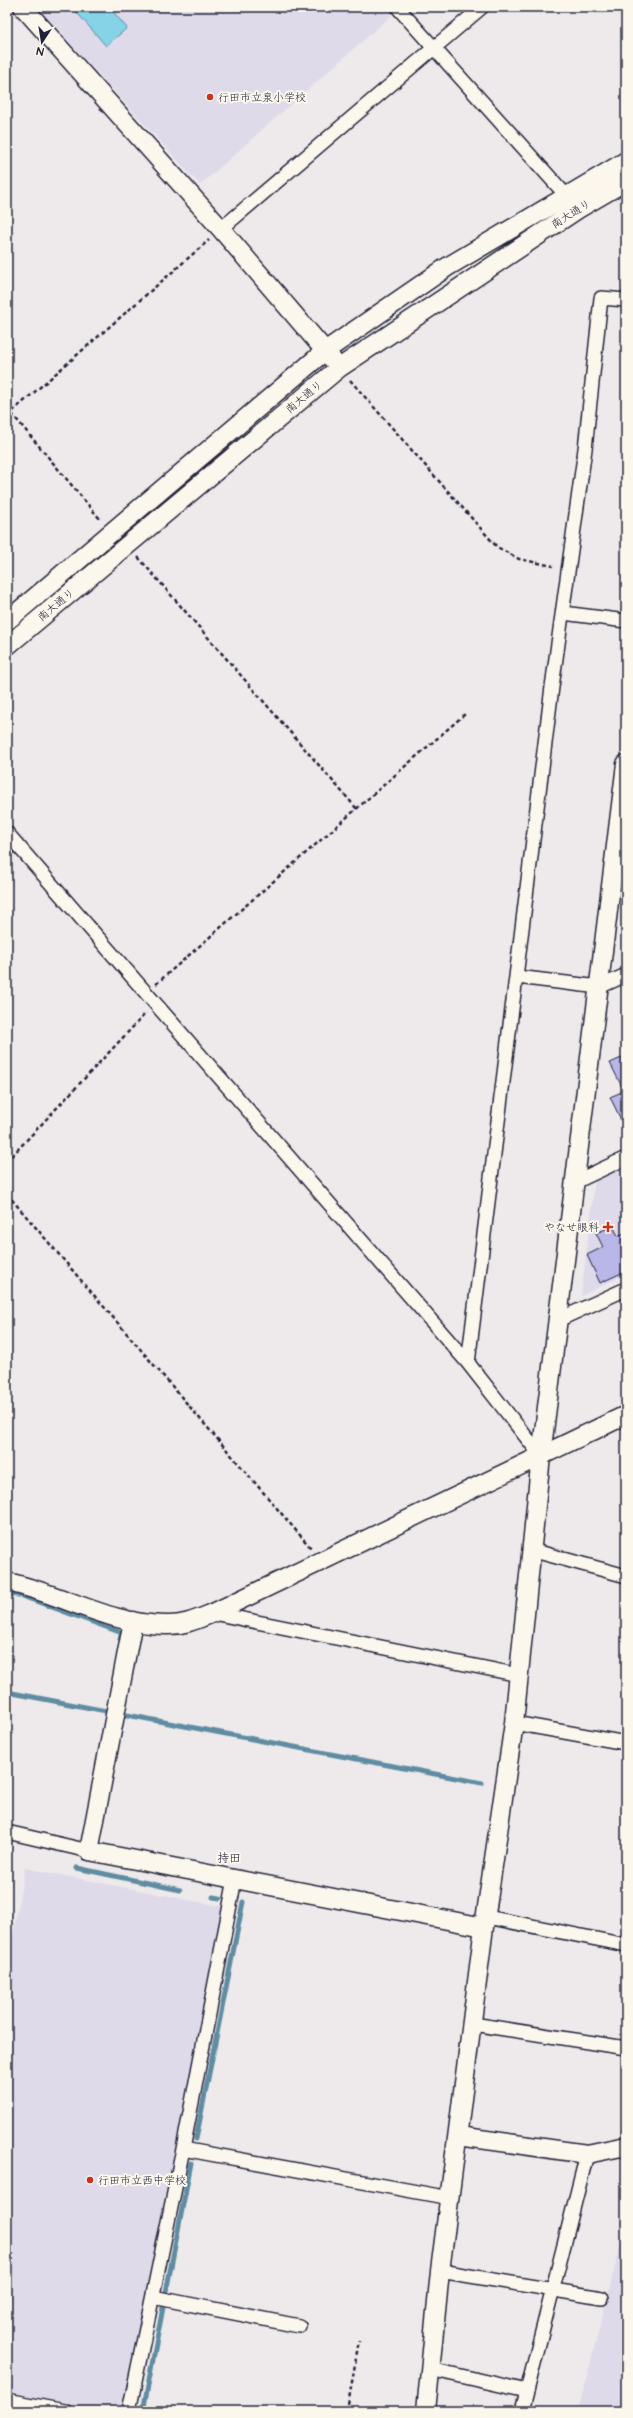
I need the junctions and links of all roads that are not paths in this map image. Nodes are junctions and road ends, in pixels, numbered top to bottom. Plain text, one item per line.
1 (23, 7) edge
2 (482, 7) edge
3 (399, 9) dead end
4 (435, 49) junction
5 (626, 161) edge
6 (626, 181) edge
7 (566, 196) junction
8 (578, 209) junction
9 (221, 229) junction
10 (626, 300) edge
11 (325, 351) junction
12 (339, 368) junction
13 (563, 613) junction
14 (7, 621) edge
15 (626, 621) edge
16 (7, 646) edge
17 (626, 764) edge
18 (623, 812) edge
19 (7, 833) edge
20 (626, 975) edge
21 (517, 977) junction
22 (599, 987) junction
23 (626, 1158) edge
24 (575, 1182) junction
25 (626, 1289) edge
26 (558, 1320) junction
27 (468, 1363) junction
28 (626, 1415) edge
29 (542, 1456) junction
30 (531, 1550) junction
31 (626, 1576) edge
32 (7, 1582) edge
33 (213, 1613) junction
34 (133, 1621) junction
35 (519, 1675) junction
36 (514, 1723) junction
37 (626, 1744) edge
38 (7, 1832) edge
39 (89, 1851) junction
40 (236, 1879) junction
41 (485, 1922) junction
42 (626, 1945) edge
43 (472, 2024) junction
44 (626, 2048) edge
45 (458, 2136) junction
46 (626, 2146) edge
47 (184, 2149) junction
48 (587, 2154) junction
49 (450, 2198) junction
50 (440, 2271) junction
51 (552, 2290) junction
52 (153, 2297) junction
53 (602, 2298) dead end
54 (300, 2326) dead end
55 (430, 2369) junction
56 (527, 2391) junction
57 (7, 2400) edge
58 (65, 2411) edge
59 (129, 2411) edge
60 (426, 2411) edge
61 (522, 2411) edge

1 - 9 street
2 - 4 street
3 - 4 street
4 - 7 street
4 - 9 street
5 - 7 street, 南大通り
6 - 8 street, 南大通り
7 - 8 street
7 - 11 street, 南大通り
8 - 12 street, 南大通り
9 - 11 street
10 - 13 street
11 - 12 street
11 - 14 street, 南大通り
12 - 16 street, 南大通り
13 - 15 street
13 - 21 street
17 - 18 street
18 - 22 street
19 - 27 street
20 - 22 street
21 - 22 street
21 - 27 street
22 - 24 street
23 - 24 street
24 - 26 street
25 - 26 street
26 - 29 street
27 - 29 street
28 - 29 street
29 - 30 street
29 - 33 street
30 - 31 street
30 - 35 street
32 - 34 street
33 - 34 street
33 - 35 street
34 - 39 street
35 - 36 street
36 - 37 street
36 - 41 street
38 - 39 street
39 - 40 street
40 - 41 street
40 - 47 street
41 - 42 street
41 - 43 street
43 - 44 street
43 - 45 street
45 - 48 street
45 - 49 street
46 - 48 street
47 - 49 street
47 - 52 street
48 - 51 street
49 - 50 street
50 - 51 street
50 - 55 street
51 - 53 street
51 - 56 street
52 - 54 street
52 - 59 street
55 - 56 street
55 - 60 street
56 - 61 street
57 - 58 street

